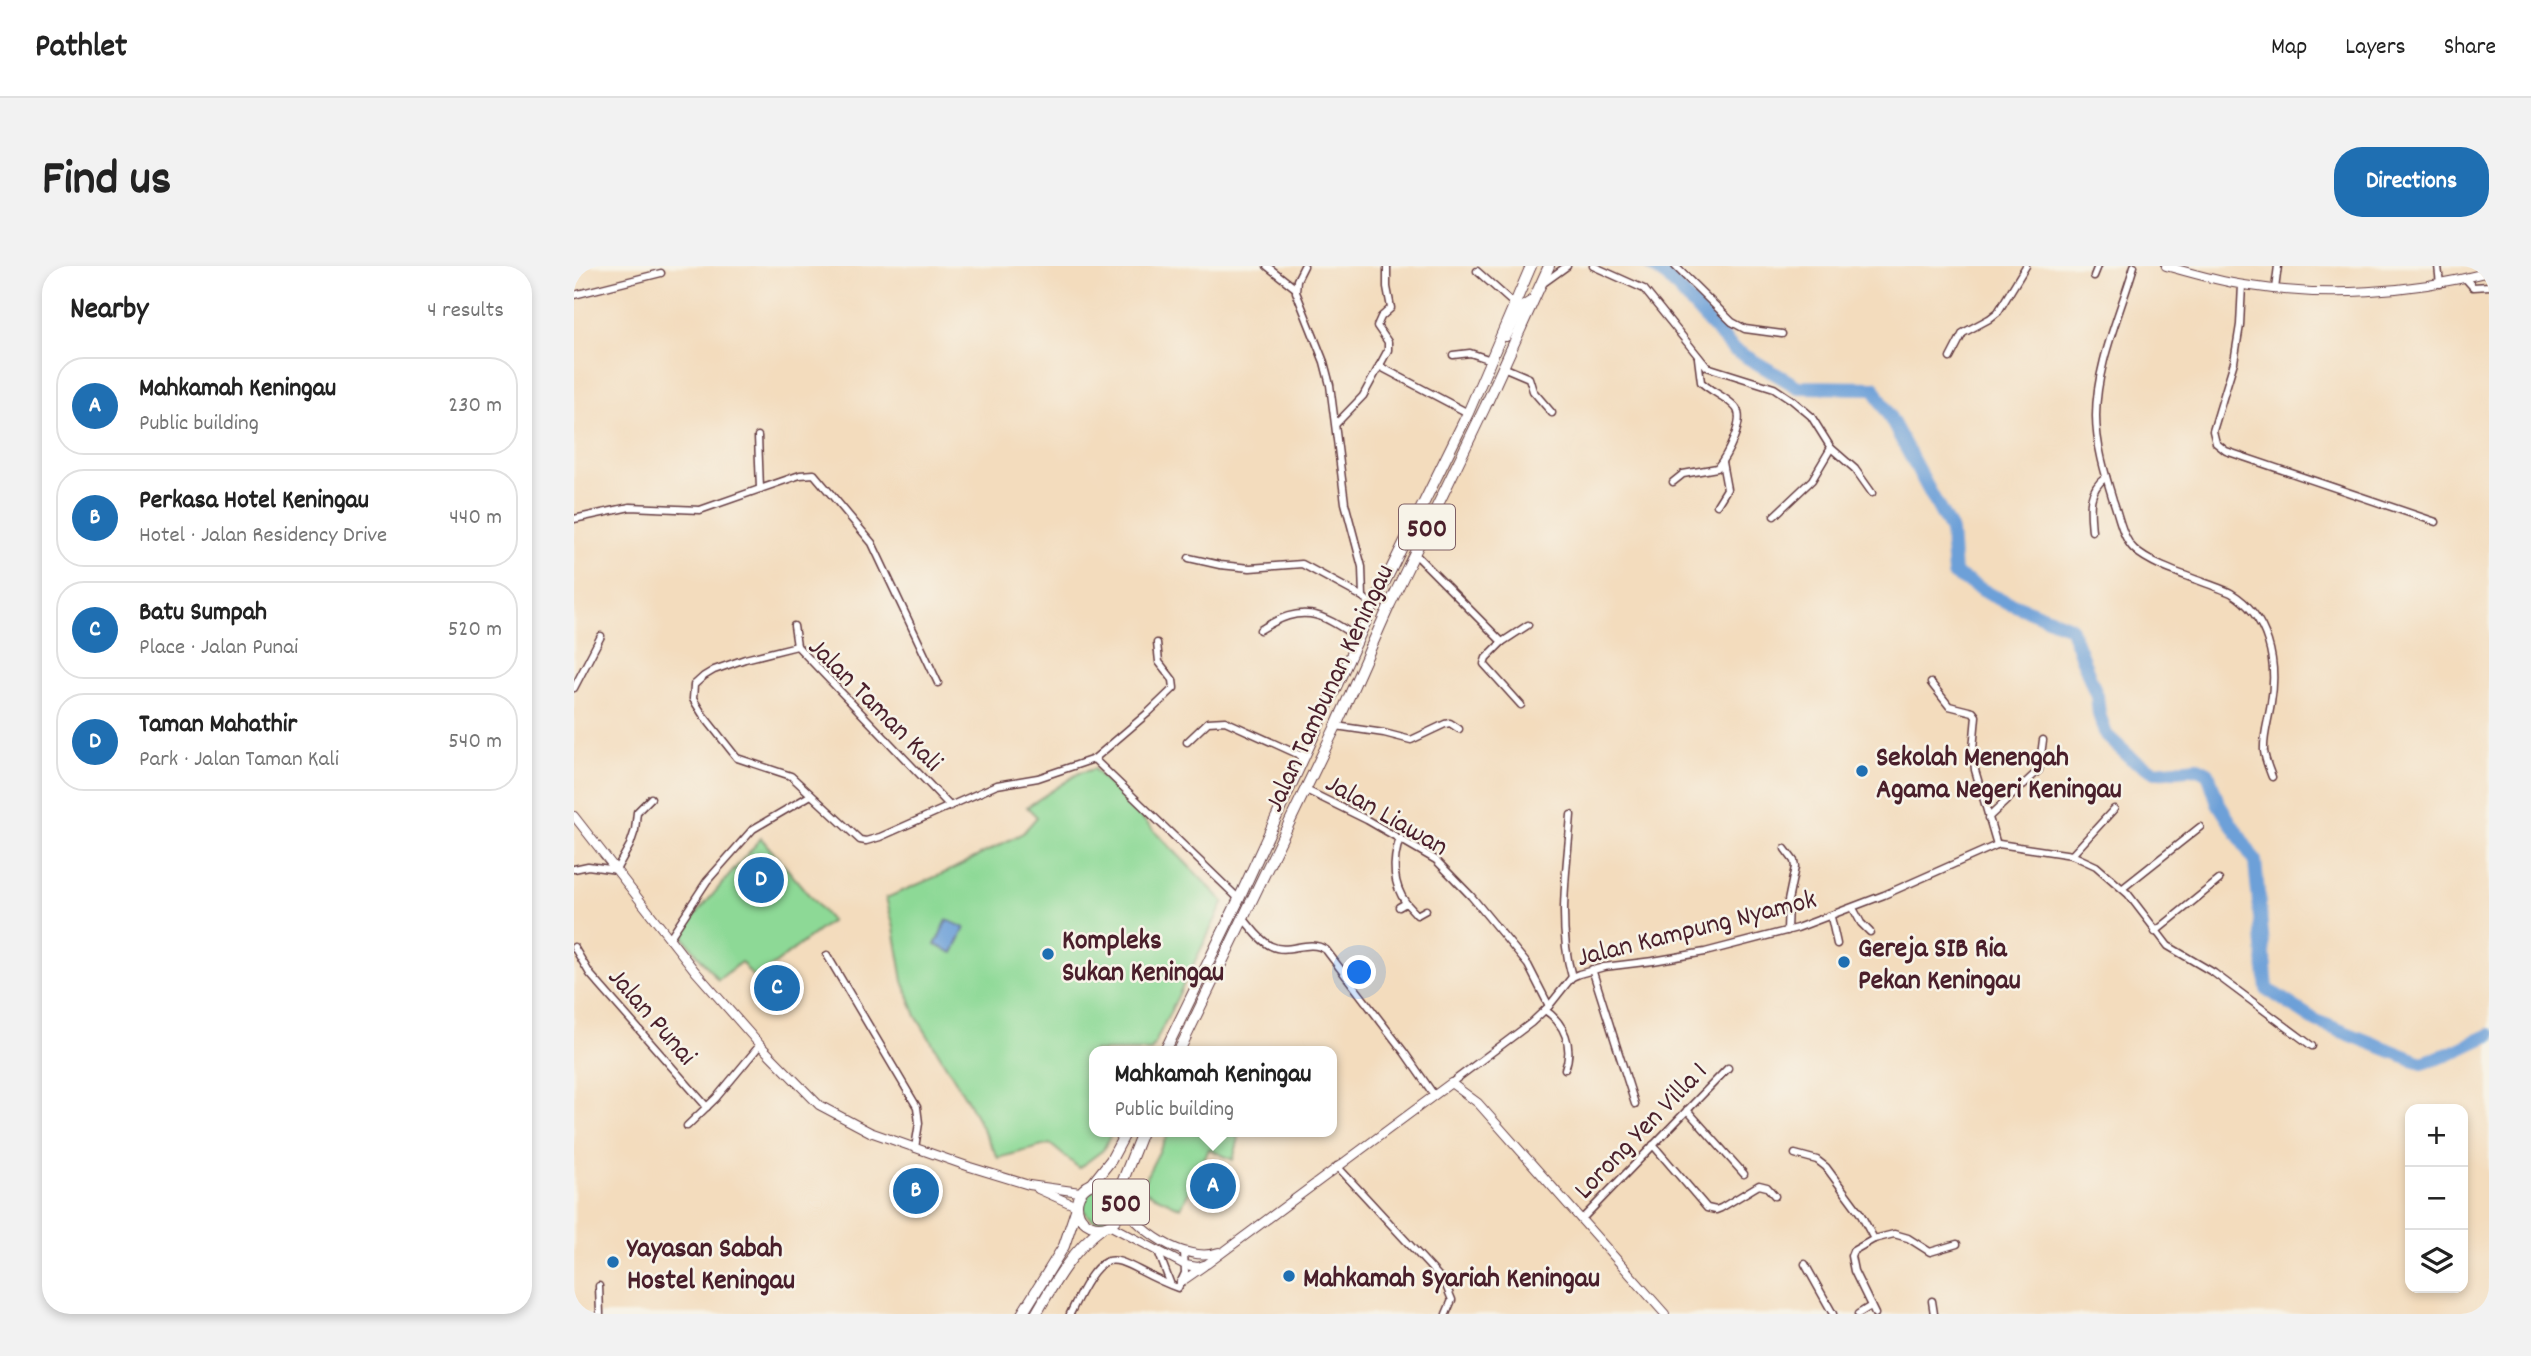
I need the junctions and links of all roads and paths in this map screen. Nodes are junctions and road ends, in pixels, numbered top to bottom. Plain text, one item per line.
1 (1267, 266) edge
2 (1304, 266) edge
3 (1387, 266) edge
4 (1531, 266) edge
5 (1549, 266) edge
6 (1566, 266) edge
7 (1593, 266) edge
8 (1675, 266) edge
9 (2026, 266) edge
10 (2098, 266) edge
11 (2134, 266) edge
12 (2166, 266) edge
13 (2278, 266) edge
14 (2438, 266) edge
15 (2198, 270) edge
16 (1477, 271) dead end
17 (2489, 272) edge
18 (661, 273) dead end
19 (2095, 276) dead end
20 (2465, 278) junction
21 (2440, 284) junction
22 (1540, 285) junction
23 (2242, 285) junction
24 (2489, 286) edge
25 (1295, 288) junction
26 (2275, 289) junction
27 (574, 295) edge
28 (1533, 300) junction
29 (1514, 303) junction
30 (1782, 334) dead end
31 (1453, 355) dead end
32 (1492, 356) junction
33 (1698, 358) junction
34 (1950, 358) dead end
35 (1379, 366) junction
36 (1503, 367) junction
37 (1468, 413) junction
38 (1552, 413) dead end
39 (1336, 424) junction
40 (758, 436) dead end
41 (1831, 448) junction
42 (1722, 462) junction
43 (2106, 477) junction
44 (1673, 482) dead end
45 (760, 489) junction
46 (1872, 493) dead end
47 (1717, 506) dead end
48 (1774, 516) dead end
49 (574, 519) edge
50 (2436, 522) dead end
51 (2092, 531) dead end
52 (1414, 553) junction
53 (1189, 558) dead end
54 (1363, 597) junction
55 (1373, 606) junction
56 (1528, 625) dead end
57 (794, 626) dead end
58 (1260, 630) dead end
59 (601, 636) dead end
60 (1358, 639) junction
61 (1502, 642) junction
62 (1157, 643) dead end
63 (797, 646) junction
64 (1931, 682) dead end
65 (938, 683) dead end
66 (574, 688) edge
67 (1521, 705) dead end
68 (1336, 726) junction
69 (1459, 729) dead end
70 (2043, 740) dead end
71 (1187, 742) dead end
72 (1304, 757) junction
73 (1094, 759) junction
74 (2272, 778) dead end
75 (1306, 790) junction
76 (811, 795) junction
77 (651, 798) dead end
78 (950, 806) junction
79 (2115, 809) dead end
80 (1571, 815) dead end
81 (574, 816) edge
82 (1989, 818) junction
83 (2200, 827) dead end
84 (1400, 838) junction
85 (1997, 845) junction
86 (1785, 849) dead end
87 (2072, 855) junction
88 (574, 869) edge
89 (618, 869) junction
90 (2219, 880) dead end
91 (2123, 888) junction
92 (1239, 899) junction
93 (1853, 908) junction
94 (1426, 910) dead end
95 (1830, 917) junction
96 (1242, 918) junction
97 (1787, 931) junction
98 (1870, 932) dead end
99 (2155, 932) junction
100 (669, 939) junction
101 (1838, 944) dead end
102 (574, 947) edge
103 (827, 955) dead end
104 (1592, 969) junction
105 (1572, 977) junction
106 (1547, 1008) junction
107 (760, 1045) junction
108 (1167, 1046) edge
109 (1181, 1046) edge
110 (2312, 1046) dead end
111 (1727, 1068) dead end
112 (1565, 1069) dead end
113 (1451, 1083) junction
114 (1434, 1095) junction
115 (1635, 1104) dead end
116 (706, 1107) junction
117 (1687, 1110) junction
118 (687, 1126) dead end
119 (1123, 1137) edge
120 (1140, 1137) edge
121 (1653, 1145) junction
122 (915, 1148) junction
123 (1795, 1154) dead end
124 (1337, 1166) junction
125 (1744, 1174) dead end
126 (1092, 1184) junction
127 (1028, 1185) junction
128 (1080, 1192) junction
129 (1119, 1196) junction
130 (1775, 1196) dead end
131 (1076, 1208) junction
132 (1581, 1220) junction
133 (1106, 1226) junction
134 (1874, 1239) junction
135 (1957, 1244) dead end
136 (1158, 1249) junction
137 (1225, 1250) junction
138 (1184, 1251) junction
139 (1161, 1260) junction
140 (1207, 1264) junction
141 (1805, 1264) dead end
142 (1185, 1265) junction
143 (1148, 1274) junction
144 (1177, 1285) junction
145 (599, 1286) dead end
146 (1932, 1301) dead end
147 (1871, 1306) junction
148 (600, 1314) edge
149 (1022, 1314) edge
150 (1037, 1314) edge
151 (1070, 1314) edge
152 (1446, 1314) edge
153 (1665, 1314) edge
154 (1833, 1314) edge
155 (1858, 1314) edge
156 (1875, 1314) edge
157 (1934, 1314) edge

1 - 25 street
2 - 25 street
3 - 35 street
4 - 29 main road, Jalan Tambunan Keningau / 500
5 - 22 main road, Jalan Tambunan Keningau / 500
6 - 22 street
7 - 33 street
8 - 30 street
9 - 34 street
10 - 19 street
11 - 43 street
12 - 15 street
13 - 26 street
14 - 21 street
15 - 23 street
16 - 29 street
17 - 20 street
18 - 27 street
20 - 21 street
20 - 24 street
21 - 26 street
22 - 28 main road, Jalan Tambunan Keningau / 500
23 - 26 street
23 - 50 street
25 - 39 street
28 - 32 main road
28 - 36 main road, Jalan Tambunan Keningau / 500
29 - 32 main road, Jalan Tambunan Keningau / 500
31 - 32 street
32 - 37 main road, Jalan Tambunan Keningau / 500
33 - 41 street
33 - 42 street
35 - 37 street
35 - 39 street
36 - 38 street
36 - 52 main road, Jalan Tambunan Keningau / 500
37 - 55 main road, Jalan Tambunan Keningau / 500
39 - 54 street
40 - 45 street
41 - 46 street
41 - 48 street
42 - 44 street
42 - 47 street
43 - 51 street
43 - 74 street
45 - 49 street
45 - 65 street
52 - 61 street
52 - 68 main road, Jalan Tambunan Keningau / 500
53 - 54 street
54 - 55 street
55 - 60 main road, Jalan Tambunan Keningau / 500
56 - 61 street
57 - 63 street
58 - 60 street
59 - 66 street
60 - 72 main road, Jalan Tambunan Keningau / 500
61 - 67 street
62 - 73 street
63 - 76 street, Jalan Taman Kali
63 - 78 street, Jalan Taman Kali
64 - 82 street
68 - 69 street
68 - 75 main road, Jalan Tambunan Keningau / 500
70 - 82 street
71 - 72 street
72 - 92 main road, Jalan Tambunan Keningau / 500
73 - 78 street
73 - 92 street
75 - 84 street, Jalan Liawan
75 - 96 main road, Jalan Tambunan Keningau / 500
76 - 78 street
76 - 100 street
77 - 89 street
79 - 87 street
80 - 105 street
81 - 89 street
82 - 85 street
83 - 91 street
84 - 94 street
84 - 106 street, Jalan Liawan
85 - 87 street, Jalan Kampung Nyamok
85 - 93 street, Jalan Kampung Nyamok
86 - 97 street
87 - 91 street, Jalan Kampung Nyamok
88 - 89 street
89 - 100 street
90 - 99 street
91 - 99 street, Jalan Kampung Nyamok
92 - 108 main road, Jalan Tambunan Keningau / 500
93 - 95 street, Jalan Kampung Nyamok
93 - 98 street
95 - 97 street, Jalan Kampung Nyamok
95 - 101 street
96 - 109 main road, Jalan Tambunan Keningau / 500
96 - 114 street
97 - 104 street, Jalan Kampung Nyamok
99 - 110 street, Jalan Kampung Nyamok
100 - 107 street
102 - 116 street, Jalan Punai
103 - 122 street
104 - 105 street, Jalan Kampung Nyamok
104 - 115 street
105 - 106 street, Jalan Kampung Nyamok
106 - 112 street, Jalan Liawan
106 - 113 street, Jalan Kampung Nyamok
107 - 116 street, Jalan Punai
107 - 122 street
111 - 117 street, Lorong Yen Villa 1
113 - 114 street, Jalan Kampung Nyamok
113 - 132 street
114 - 124 street, Jalan Kampung Nyamok
116 - 118 street, Jalan Punai
117 - 121 street, Lorong Yen Villa 1
117 - 125 street
119 - 126 main road, 500
120 - 129 main road, 500
121 - 130 street
121 - 132 street, Lorong Yen Villa 1
122 - 127 street
123 - 134 street
124 - 137 street, Jalan Kampung Nyamok
124 - 152 street
126 - 128 main road, 500
126 - 129 main road, 500
127 - 128 street
127 - 131 street
128 - 131 main road, 500
129 - 133 main road, 500
129 - 138 street
131 - 133 main road, 500
131 - 149 main road, 500
132 - 153 street
133 - 136 street
133 - 150 main road, 500
134 - 135 street
134 - 147 street
136 - 139 street
136 - 142 street
137 - 138 street
137 - 140 street, Jalan Kampung Nyamok
138 - 142 street
139 - 143 street
139 - 144 street
140 - 142 street
140 - 144 street, Jalan Kampung Nyamok
141 - 154 street
142 - 144 street
143 - 144 street
143 - 151 street
145 - 148 street
146 - 157 street
147 - 155 street
147 - 156 street

